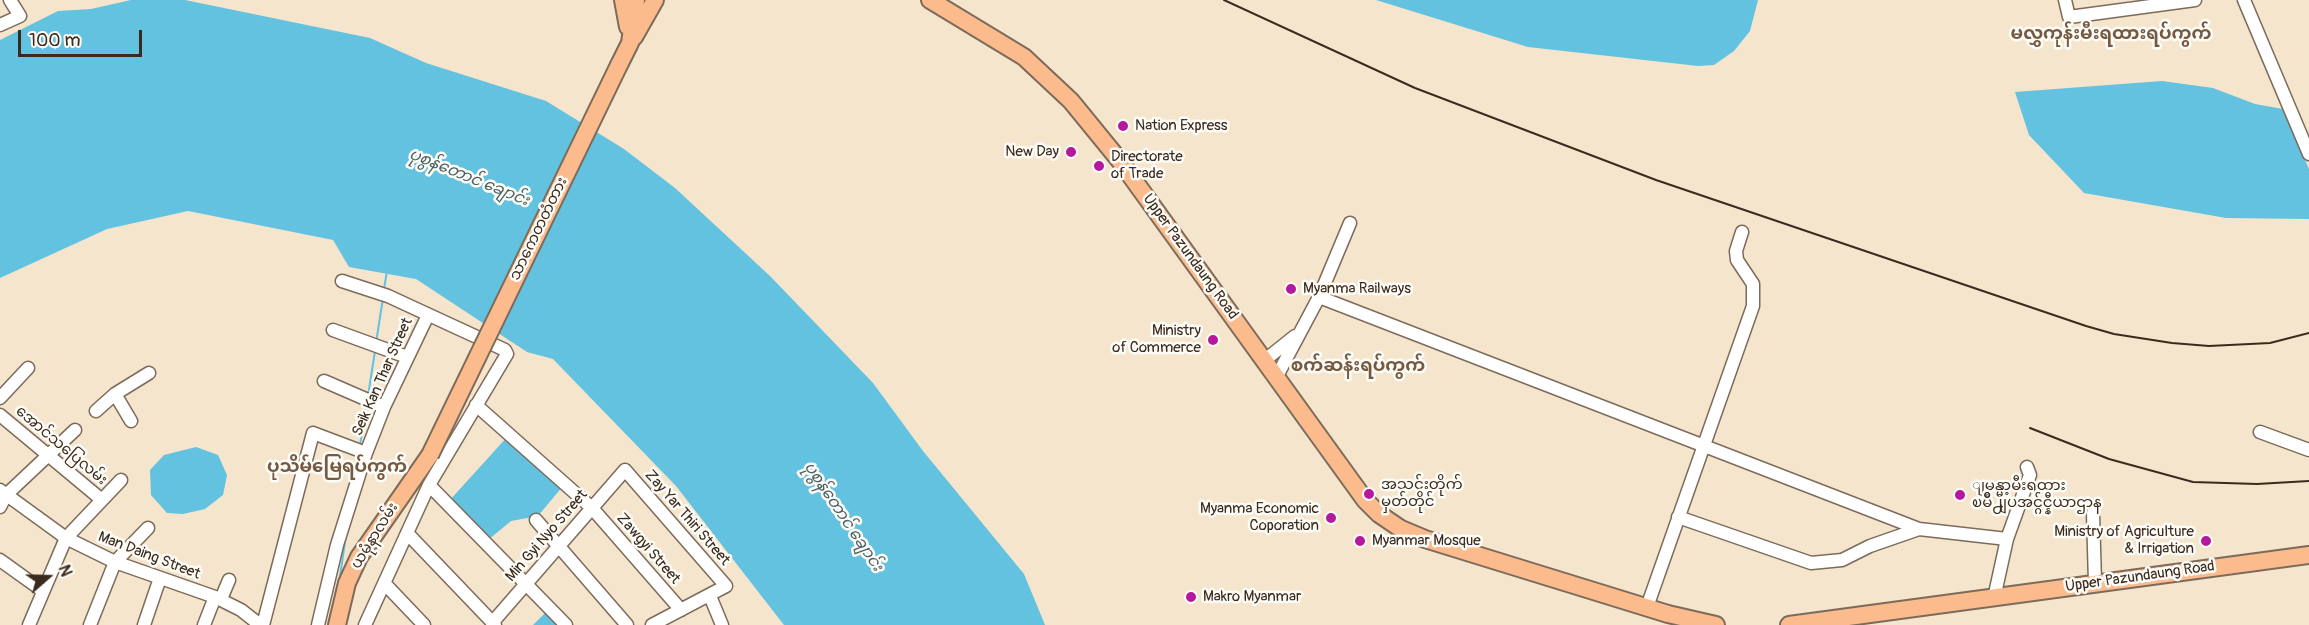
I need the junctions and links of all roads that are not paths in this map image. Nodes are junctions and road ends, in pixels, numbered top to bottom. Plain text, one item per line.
1 (10, 0) edge
2 (623, 0) edge
3 (636, 0) edge
4 (655, 0) edge
5 (930, 0) edge
6 (2065, 0) edge
7 (2195, 0) edge
8 (2244, 0) edge
9 (0, 25) edge
10 (630, 43) junction
11 (2309, 154) edge
12 (1350, 223) dead end
13 (1742, 232) dead end
14 (342, 281) dead end
15 (1320, 297) junction
16 (428, 315) junction
17 (333, 330) dead end
18 (1301, 331) junction
19 (407, 357) junction
20 (1265, 360) junction
21 (28, 368) dead end
22 (149, 373) dead end
23 (1277, 376) junction
24 (324, 381) dead end
25 (115, 394) junction
26 (0, 398) edge
27 (476, 405) junction
28 (384, 407) junction
29 (96, 411) dead end
30 (0, 415) edge
31 (131, 421) dead end
32 (75, 430) dead end
33 (2260, 432) dead end
34 (1703, 444) junction
35 (2309, 450) edge
36 (366, 453) junction
37 (48, 454) junction
38 (430, 455) joint
39 (2027, 467) dead end
40 (625, 471) joint
41 (121, 480) dead end
42 (429, 485) junction
43 (3, 493) edge
44 (102, 500) junction
45 (0, 507) edge
46 (592, 508) junction
47 (2093, 513) dead end
48 (1678, 517) junction
49 (536, 520) dead end
50 (148, 528) dead end
51 (1919, 530) junction
52 (407, 533) junction
53 (66, 538) junction
54 (2007, 539) junction
55 (559, 545) junction
56 (2309, 555) edge
57 (1, 562) edge
58 (115, 562) junction
59 (160, 578) junction
60 (229, 580) dead end
61 (526, 583) junction
62 (2095, 583) junction
63 (385, 584) junction
64 (43, 591) junction
65 (710, 596) junction
66 (218, 598) junction
67 (1994, 598) junction
68 (1647, 607) junction
69 (681, 610) junction
70 (493, 624) edge
71 (29, 625) edge
72 (90, 625) edge
73 (144, 625) edge
74 (204, 625) edge
75 (261, 625) edge
76 (318, 625) edge
77 (337, 625) edge
78 (365, 625) edge
79 (424, 625) edge
80 (566, 625) edge
81 (627, 625) edge
82 (652, 625) edge
83 (722, 625) edge
84 (1716, 625) edge
85 (1789, 625) edge

1 - 9 street
2 - 10 main road
3 - 10 main road, သာကေတတံတား
4 - 10 main road
5 - 20 main road, Upper Pazundaung Road
6 - 7 street
8 - 11 street
10 - 38 main road, သာကေတတံတား, bridge
12 - 15 street
13 - 34 street
14 - 16 street
15 - 18 street
15 - 34 street
16 - 19 street, Seik Kan Thar Street
16 - 27 street
17 - 19 street
18 - 20 street
18 - 23 street
19 - 28 street, Seik Kan Thar Street
20 - 23 main road, Upper Pazundaung Road
21 - 26 street
22 - 25 street
23 - 68 main road, Upper Pazundaung Road
24 - 28 street
25 - 29 street
25 - 31 street
27 - 42 street
27 - 46 street, Zawgyi Street
28 - 36 street, Seik Kan Thar Street
30 - 37 street, အောင်သပြေလမ်း
32 - 37 street
33 - 35 street
34 - 48 street
34 - 51 street
36 - 75 street
36 - 76 street, Seik Kan Thar Street
37 - 43 street
37 - 44 street, အောင်သပြေလမ်း
38 - 77 main road, ယမုံနာလမ်း
39 - 54 street
40 - 46 street, Min Gyi Nyo Street
40 - 65 street, Zay Yar Thiri Street
41 - 44 street
42 - 52 street
42 - 61 street
43 - 45 street
43 - 53 street, Man Daing Street
44 - 53 street
46 - 55 street, Min Gyi Nyo Street
46 - 69 street, Zawgyi Street
47 - 62 street
48 - 51 street
48 - 68 street
49 - 55 street
50 - 58 street
51 - 54 street
52 - 63 street
52 - 70 street
53 - 58 street, Man Daing Street
53 - 64 street
54 - 67 street
55 - 61 street, Min Gyi Nyo Street
55 - 81 street
56 - 62 main road, Upper Pazundaung Road
57 - 64 street
58 - 59 street, Man Daing Street
58 - 72 street
59 - 66 street, Man Daing Street
59 - 73 street
60 - 66 street
61 - 70 street, Min Gyi Nyo Street
61 - 80 street
62 - 67 main road, Upper Pazundaung Road
63 - 78 street
63 - 79 street
64 - 71 street
65 - 69 street
65 - 83 street
66 - 74 street
66 - 75 street, Man Daing Street
67 - 85 main road, Upper Pazundaung Road
68 - 84 main road, Upper Pazundaung Road
69 - 82 street

